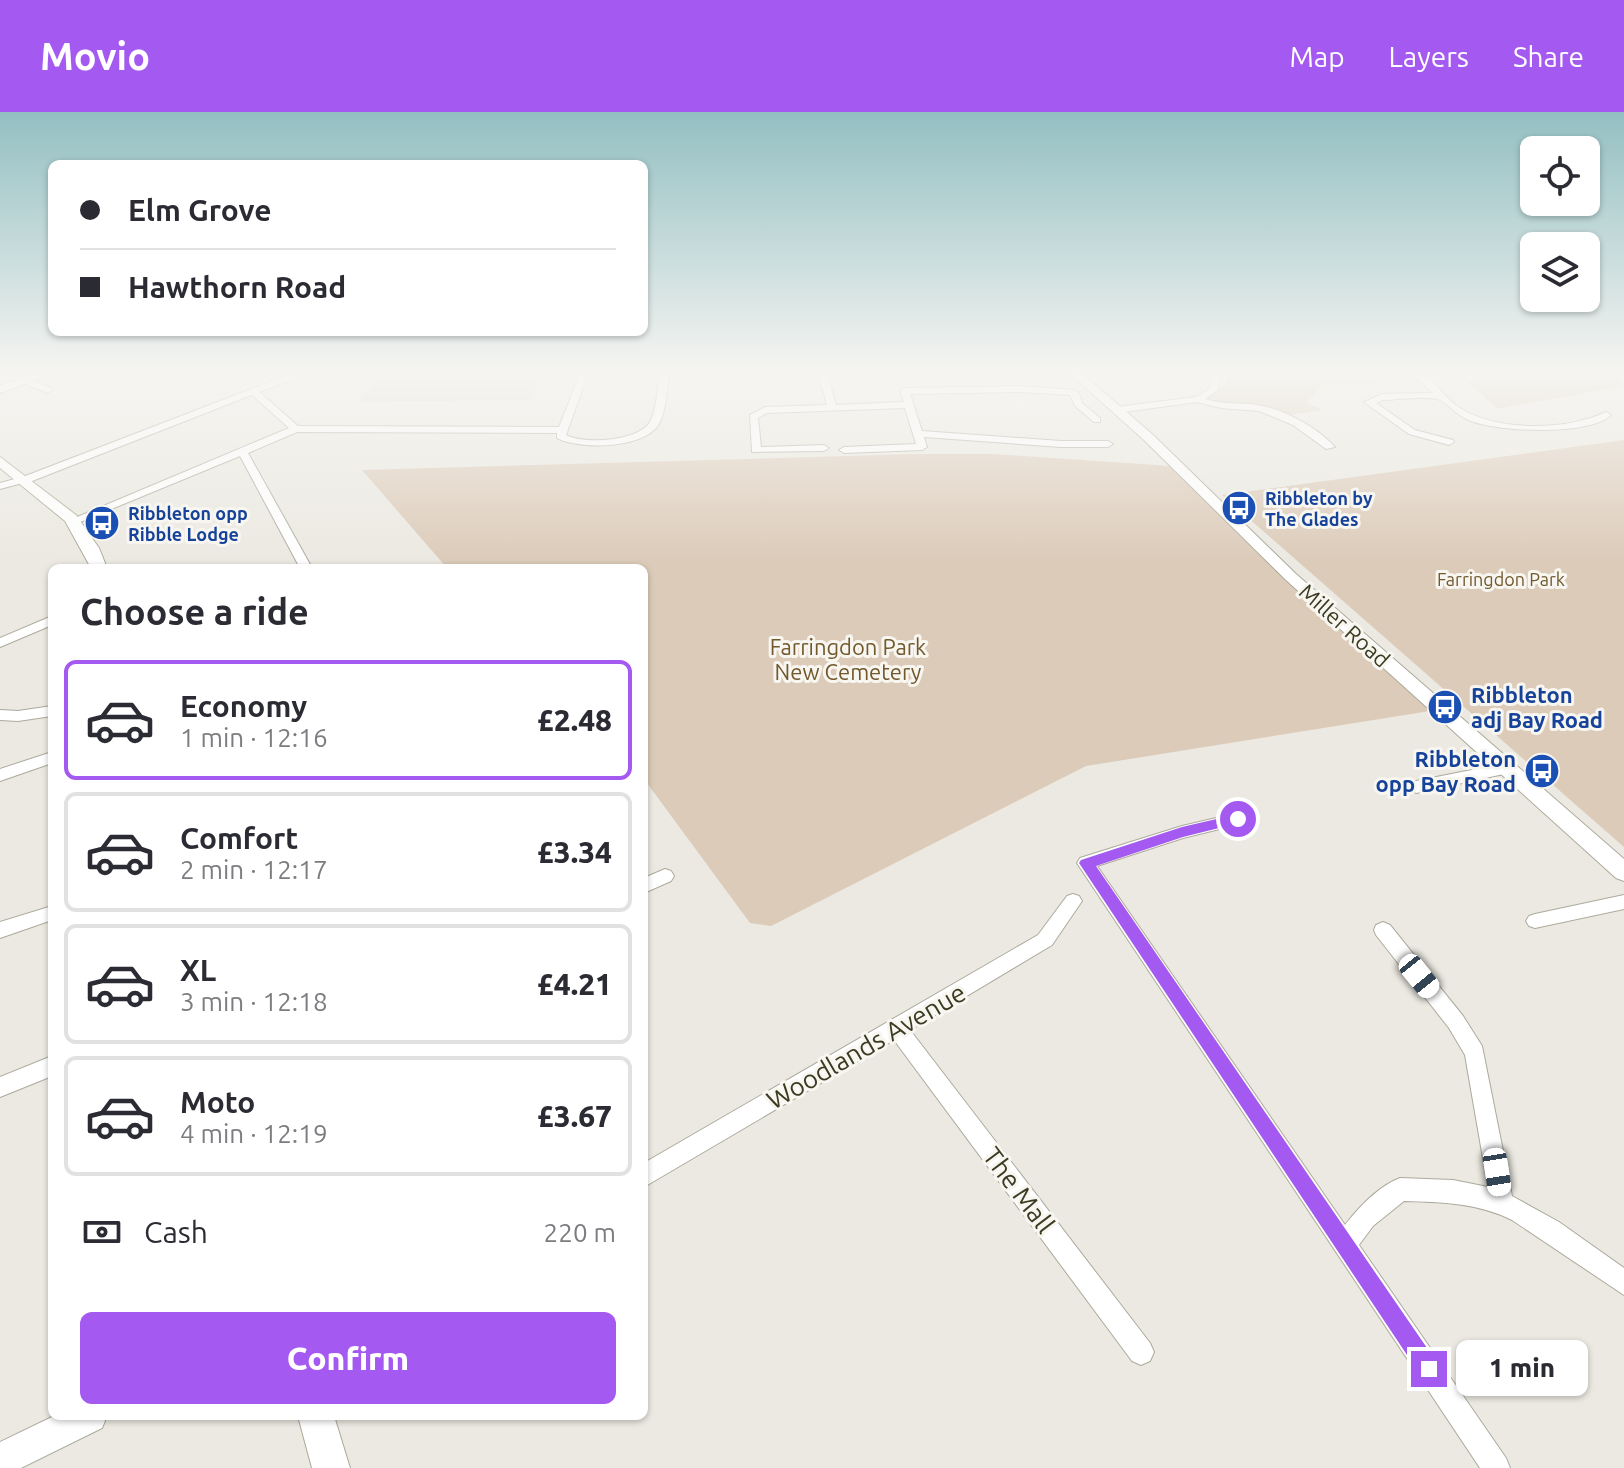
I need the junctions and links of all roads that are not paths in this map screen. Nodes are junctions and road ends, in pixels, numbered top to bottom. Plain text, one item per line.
1 (143, 434) edge
2 (283, 434) edge
3 (562, 434) edge
4 (638, 434) edge
5 (755, 434) edge
6 (917, 434) edge
7 (924, 434) edge
8 (1018, 434) edge
9 (1142, 434) edge
10 (1309, 434) edge
11 (1420, 434) edge
12 (1017, 438) junction
13 (1449, 442) dead end
14 (1108, 444) dead end
15 (1330, 447) dead end
16 (824, 448) dead end
17 (844, 450) dead end
18 (242, 451) junction
19 (0, 461) edge
20 (22, 480) junction
21 (0, 486) edge
22 (76, 520) junction
23 (98, 564) edge
24 (304, 564) edge
25 (48, 622) edge
26 (0, 643) edge
27 (48, 711) edge
28 (0, 715) edge
29 (48, 758) edge
30 (1507, 768) junction
31 (0, 775) edge
32 (1416, 787) dead end
33 (1238, 819) dead end
34 (1624, 872) edge
35 (665, 876) dead end
36 (648, 884) edge
37 (1073, 901) dead end
38 (1624, 902) edge
39 (48, 914) edge
40 (1535, 921) dead end
41 (0, 930) edge
42 (1383, 930) dead end
43 (896, 1027) junction
44 (48, 1068) edge
45 (0, 1087) edge
46 (648, 1174) edge
47 (1502, 1203) junction
48 (1344, 1244) junction
49 (1624, 1283) edge
50 (1141, 1352) dead end
51 (82, 1420) edge
52 (317, 1420) edge
53 (0, 1460) edge
54 (331, 1468) edge
55 (1496, 1468) edge

1 - 20 street
2 - 18 street
3 - 4 street
5 - 16 street
6 - 17 street
7 - 12 street
8 - 12 street
9 - 30 street, Miller Road
10 - 15 street
11 - 13 street
12 - 14 street
18 - 22 street
18 - 24 street
19 - 20 main road
20 - 21 street
20 - 22 main road
22 - 23 main road
25 - 26 street
27 - 28 street
29 - 31 street
30 - 32 street
30 - 34 street, Miller Road
33 - 48 street
35 - 36 street
37 - 43 street, Woodlands Avenue
38 - 40 street
39 - 41 street
42 - 47 street
43 - 46 street, Woodlands Avenue
43 - 50 street, The Mall
44 - 45 street
47 - 48 street
47 - 49 street
48 - 55 street
51 - 53 street
52 - 54 main road

